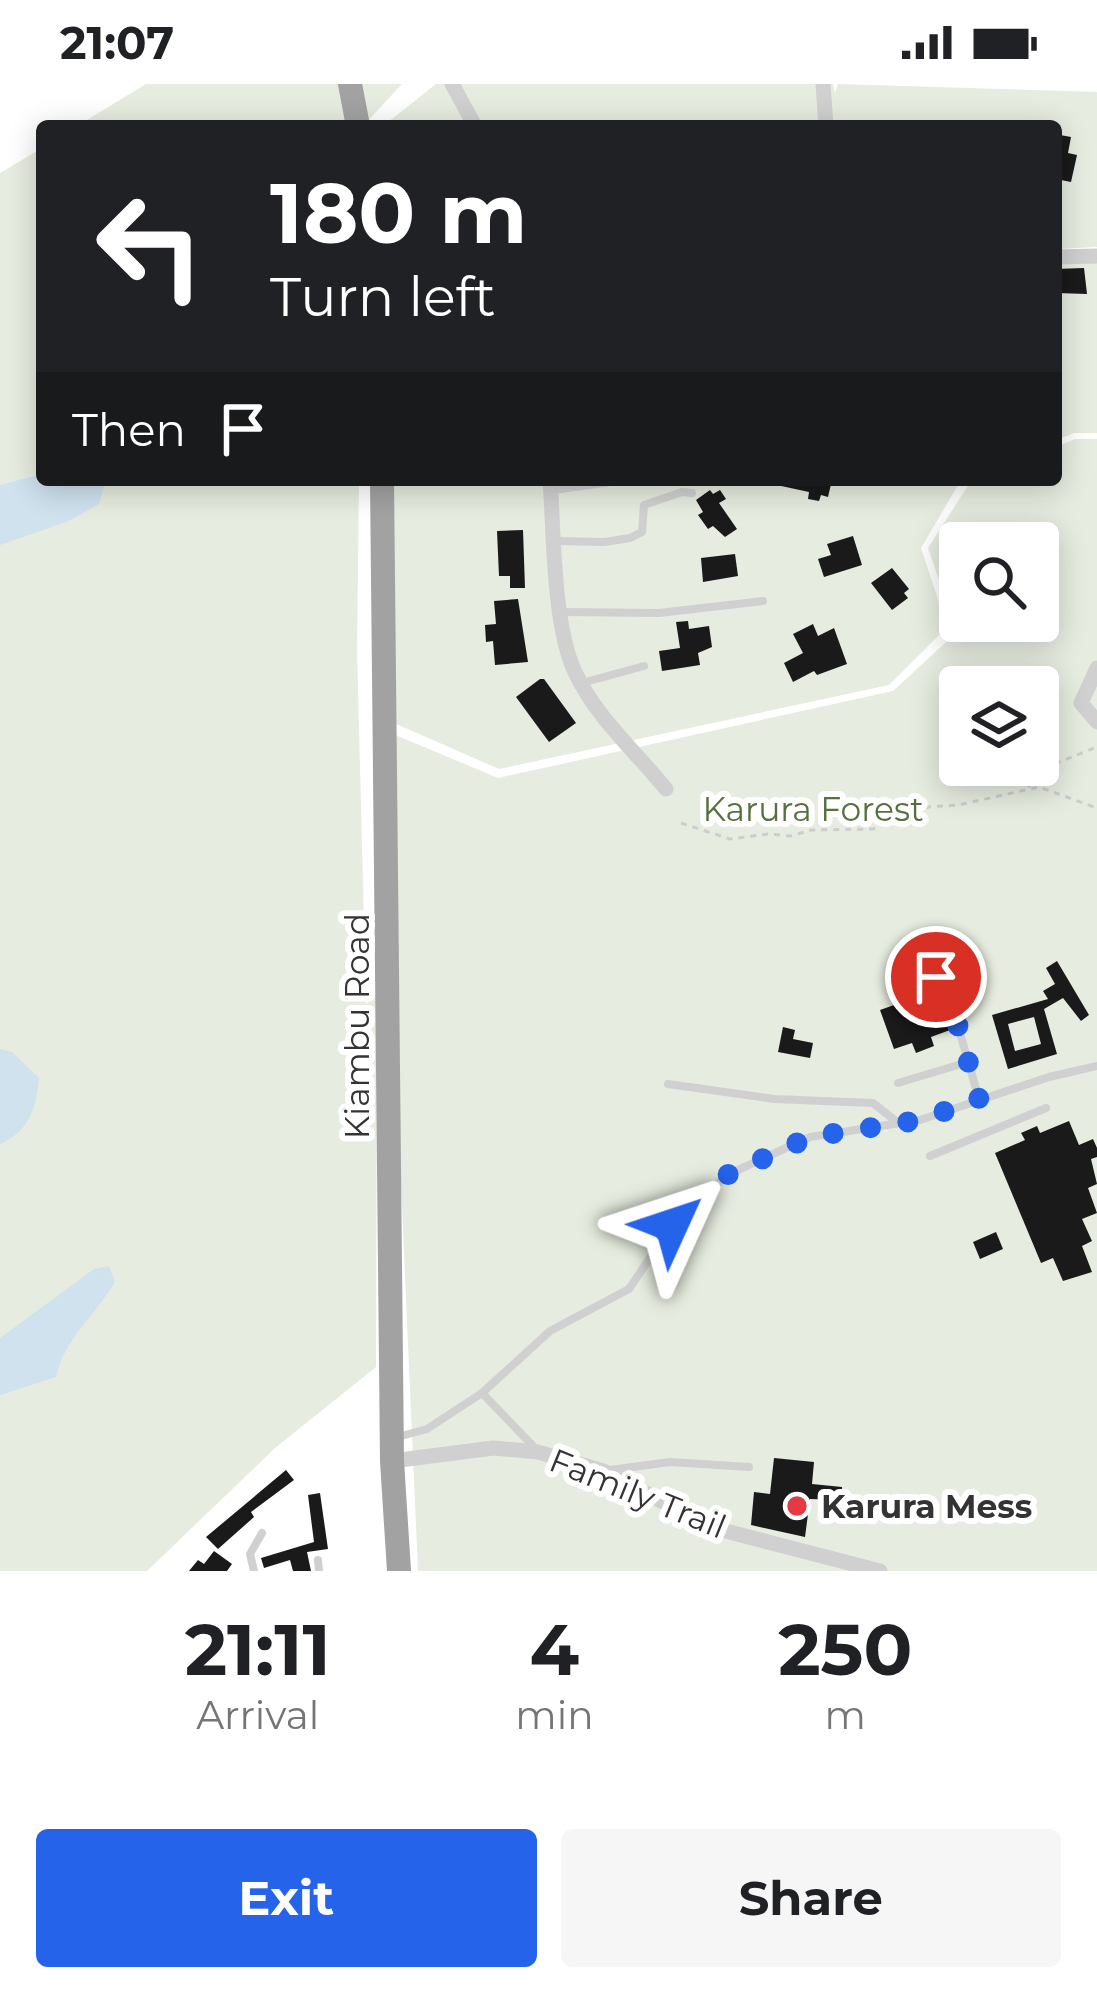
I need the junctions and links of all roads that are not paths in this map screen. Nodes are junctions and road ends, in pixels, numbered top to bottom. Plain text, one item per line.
1 (350, 84) edge
2 (452, 84) edge
3 (824, 84) edge
4 (357, 120) edge
5 (472, 120) edge
6 (826, 120) edge
7 (1097, 256) edge
8 (1062, 257) edge
9 (382, 486) edge
10 (551, 486) edge
11 (692, 494) dead end
12 (555, 541) junction
13 (763, 602) dead end
14 (561, 612) junction
15 (644, 666) dead end
16 (1097, 668) edge
17 (580, 684) junction
18 (1097, 722) edge
19 (666, 789) dead end
20 (922, 982) dead end
21 (968, 1062) junction
22 (1097, 1066) edge
23 (898, 1083) dead end
24 (668, 1084) dead end
25 (979, 1099) junction
26 (1046, 1108) dead end
27 (898, 1123) junction
28 (930, 1156) dead end
29 (482, 1393) junction
30 (393, 1450) junction
31 (538, 1451) junction
32 (749, 1467) dead end
33 (603, 1471) junction
34 (262, 1533) dead end
35 (254, 1571) edge
36 (399, 1571) edge
37 (880, 1571) edge

1 - 4 highway
2 - 5 street
3 - 6 street
7 - 8 street
9 - 30 highway, Kiambu Road
10 - 12 street
11 - 12 lane
12 - 14 street
13 - 14 lane
14 - 17 street
15 - 17 lane
16 - 18 street
17 - 19 street
20 - 21 lane
21 - 23 lane
21 - 25 lane
22 - 25 lane
24 - 27 lane
25 - 27 lane
26 - 28 lane
27 - 29 lane
29 - 30 lane
29 - 31 lane
30 - 31 street, Family Trail
30 - 36 highway, Kiambu Road
31 - 33 street, Family Trail
32 - 33 lane
33 - 37 street, Family Trail
34 - 35 lane

